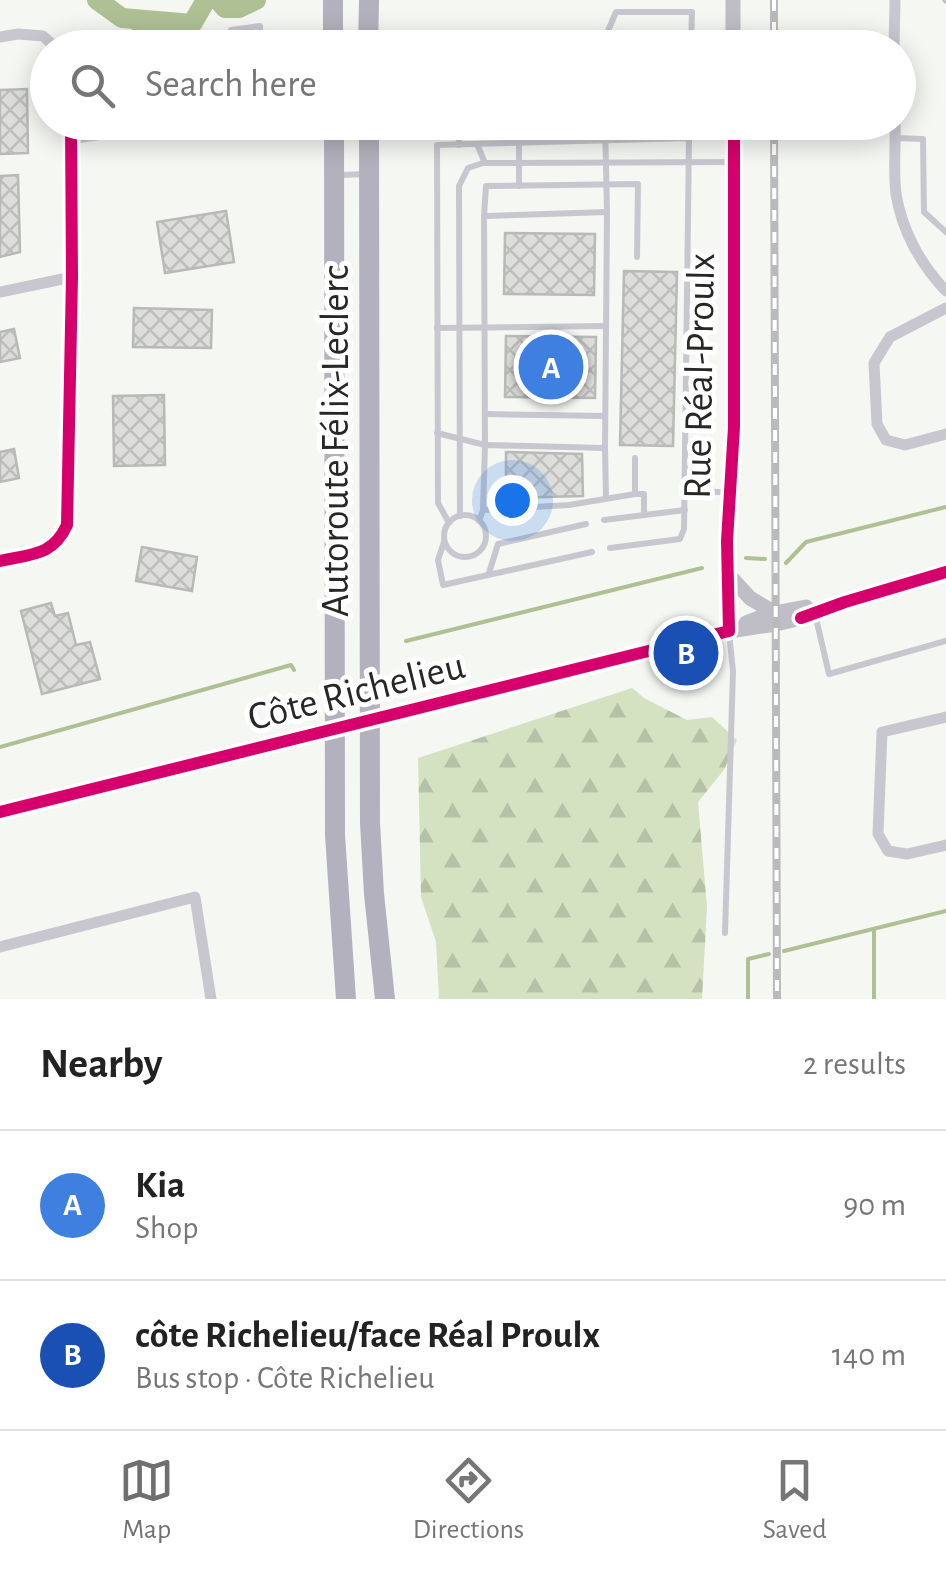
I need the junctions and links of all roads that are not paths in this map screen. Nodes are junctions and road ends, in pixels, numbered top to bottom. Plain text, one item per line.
1 (333, 0) edge
2 (368, 0) edge
3 (733, 0) edge
4 (895, 0) edge
5 (232, 30) edge
6 (260, 30) edge
7 (333, 30) edge
8 (368, 30) edge
9 (610, 30) edge
10 (692, 30) edge
11 (733, 30) edge
12 (894, 30) edge
13 (30, 35) edge
14 (0, 37) edge
15 (78, 140) edge
16 (334, 140) edge
17 (369, 140) edge
18 (459, 140) edge
19 (604, 140) joint
20 (689, 140) edge
21 (734, 140) edge
22 (896, 140) edge
23 (916, 140) edge
24 (71, 141) joint
25 (520, 143) junction
26 (477, 144) junction
27 (459, 145) junction
28 (606, 162) junction
29 (734, 162) junction
30 (486, 163) junction
31 (521, 163) junction
32 (690, 163) junction
33 (369, 174) junction
34 (334, 176) junction
35 (607, 184) junction
36 (519, 186) junction
37 (606, 212) junction
38 (484, 216) junction
39 (946, 232) edge
40 (637, 256) dead end
41 (72, 278) junction
42 (946, 291) edge
43 (0, 292) edge
44 (946, 308) edge
45 (606, 326) junction
46 (437, 328) junction
47 (460, 328) junction
48 (485, 328) junction
49 (484, 414) junction
50 (605, 416) junction
51 (437, 433) junction
52 (946, 434) edge
53 (460, 439) junction
54 (484, 445) junction
55 (604, 448) junction
56 (635, 458) dead end
57 (686, 492) junction
58 (730, 492) junction
59 (635, 494) junction
60 (606, 497) junction
61 (483, 510) junction
62 (685, 510) junction
63 (644, 515) junction
64 (460, 516) junction
65 (604, 520) dead end
66 (479, 521) junction
67 (449, 523) junction
68 (586, 524) dead end
69 (444, 542) junction
70 (610, 548) dead end
71 (592, 552) dead end
72 (0, 561) edge
73 (946, 572) edge
74 (489, 573) junction
75 (727, 573) junction
76 (845, 602) junction
77 (815, 612) junction
78 (775, 613) junction
79 (729, 631) junction
80 (946, 641) edge
81 (946, 717) edge
82 (0, 812) edge
83 (946, 845) edge
84 (725, 933) dead end
85 (0, 947) edge
86 (212, 999) edge
87 (346, 999) edge
88 (385, 999) edge

1 - 7 highway
2 - 8 highway
3 - 11 street
4 - 12 street
5 - 6 lane
9 - 10 lane
13 - 14 street
15 - 24 lane
16 - 34 highway, Autoroute Félix-Leclerc
17 - 33 highway, Autoroute Félix-Leclerc
18 - 27 lane
19 - 25 lane
19 - 28 lane
20 - 32 lane
21 - 29 street, Rue Réal-Proulx
22 - 42 street
23 - 39 lane
24 - 41 street
25 - 26 lane
25 - 31 lane
26 - 27 lane
26 - 30 lane
27 - 46 lane
28 - 31 lane
28 - 32 lane
28 - 35 lane
29 - 32 lane
29 - 58 street, Rue Réal-Proulx
30 - 31 lane
30 - 47 lane
31 - 36 lane
32 - 57 lane
33 - 34 lane
33 - 88 highway, Autoroute Félix-Leclerc
34 - 87 highway, Autoroute Félix-Leclerc
35 - 36 lane
35 - 37 lane
35 - 40 lane
36 - 38 lane
37 - 38 lane
37 - 45 lane
38 - 48 lane
41 - 43 street
41 - 72 street
44 - 52 street
45 - 48 lane
45 - 50 lane
46 - 47 lane
46 - 51 lane
47 - 48 lane
47 - 53 lane
48 - 49 lane
49 - 50 lane
49 - 54 lane
50 - 55 lane
51 - 53 lane
51 - 67 lane
53 - 54 lane
53 - 64 lane
54 - 55 lane
54 - 61 lane
55 - 60 lane
56 - 59 lane
57 - 58 lane
57 - 62 lane
58 - 75 street, Rue Réal-Proulx
59 - 60 lane
59 - 63 lane
60 - 61 lane
61 - 66 lane
62 - 63 lane
62 - 70 lane
63 - 65 lane
64 - 66 lane
64 - 67 lane
66 - 69 lane
67 - 69 lane
68 - 74 lane
69 - 74 lane
71 - 74 lane
73 - 76 street, Côte Richelieu
75 - 78 street
75 - 79 street, Rue Réal-Proulx
76 - 77 street, Côte Richelieu
76 - 78 street, Côte Richelieu
77 - 79 street, Côte Richelieu
77 - 80 lane
78 - 79 street, Côte Richelieu
79 - 82 street, Côte Richelieu, bridge
79 - 84 lane
81 - 83 street
85 - 86 street

